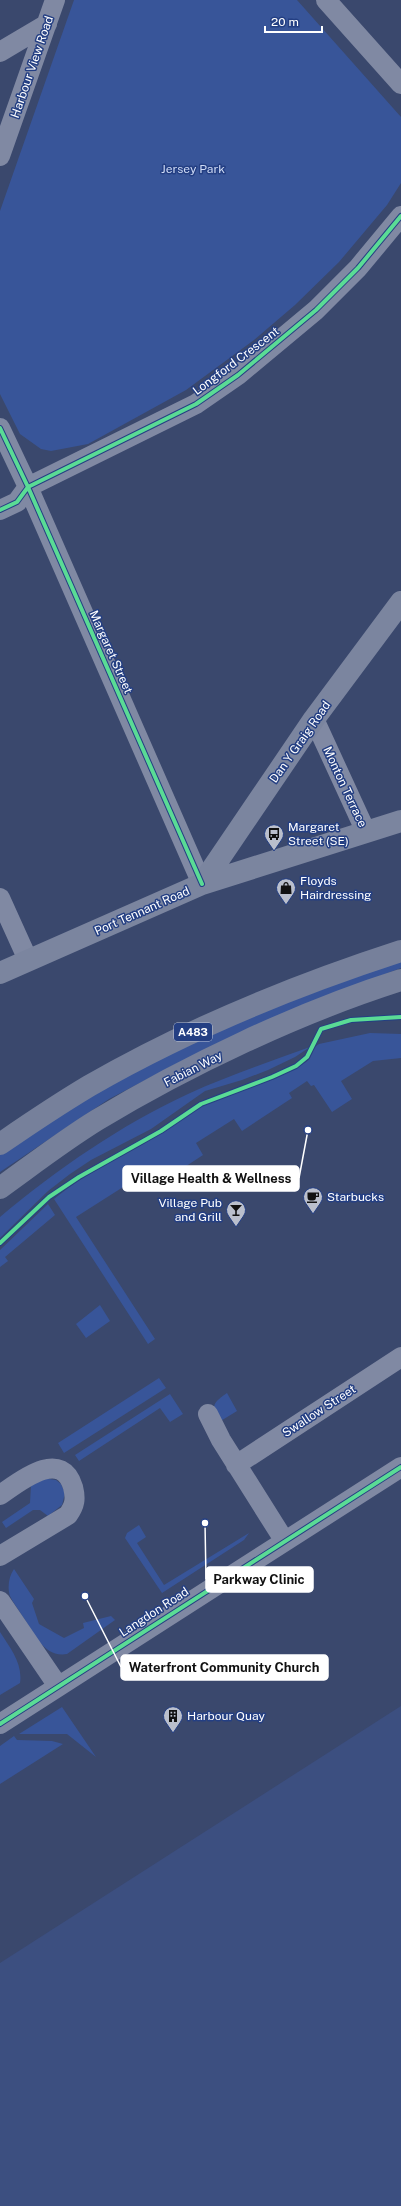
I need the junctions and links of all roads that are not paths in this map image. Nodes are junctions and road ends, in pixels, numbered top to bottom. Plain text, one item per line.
1 (55, 0) edge
2 (326, 0) edge
3 (47, 24) junction
4 (0, 52) edge
5 (401, 84) edge
6 (0, 156) edge
7 (401, 216) edge
8 (0, 428) edge
9 (28, 487) junction
10 (0, 510) edge
11 (401, 602) edge
12 (314, 719) junction
13 (401, 821) edge
14 (366, 832) junction
15 (202, 884) junction
16 (0, 898) edge
17 (401, 951) edge
18 (28, 960) junction
19 (0, 973) edge
20 (401, 980) edge
21 (0, 1144) edge
22 (0, 1188) edge
23 (401, 1357) edge
24 (208, 1414) dead end
25 (236, 1464) junction
26 (401, 1467) edge
27 (0, 1495) edge
28 (284, 1540) junction
29 (0, 1556) edge
30 (0, 1603) edge
31 (58, 1686) junction
32 (0, 1724) edge

1 - 3 street, Harbour View Road
2 - 5 street
3 - 4 street
3 - 6 street, Harbour View Road
7 - 9 street, Longford Crescent
8 - 9 street, Margaret Street
9 - 10 street
9 - 15 street, Margaret Street
11 - 12 street, Dan Y Graig Road
12 - 14 street, Monton Terrace
12 - 15 street, Dan Y Graig Road
13 - 14 street, Port Tennant Road
14 - 15 street, Port Tennant Road
15 - 18 street, Port Tennant Road
16 - 18 street
17 - 21 highway, A483
18 - 19 street, Port Tennant Road
20 - 22 highway, Fabian Way / A483
23 - 25 street, Swallow Street
24 - 25 street
25 - 28 street
26 - 28 street, Langdon Road
27 - 29 street
28 - 31 street, Langdon Road
30 - 31 street
31 - 32 street, Langdon Road

